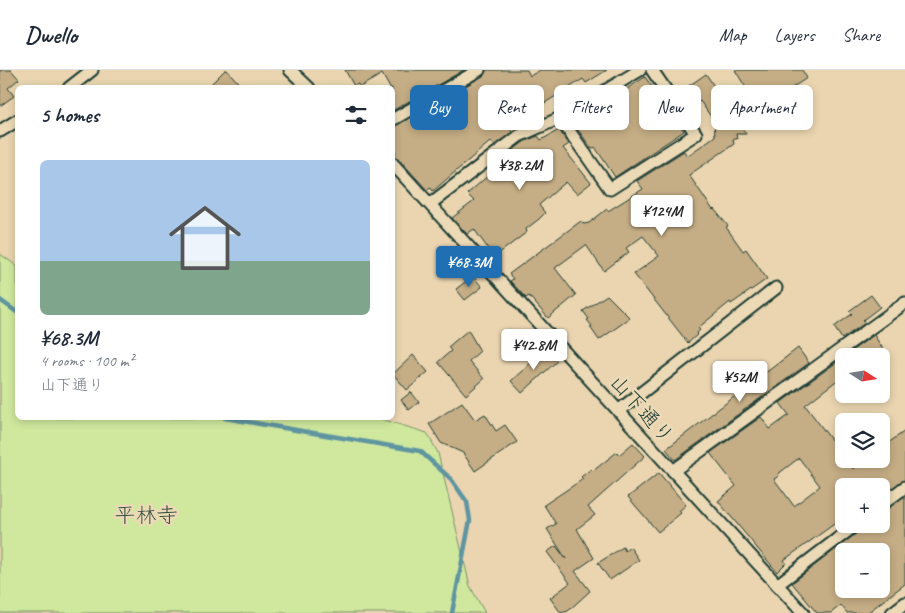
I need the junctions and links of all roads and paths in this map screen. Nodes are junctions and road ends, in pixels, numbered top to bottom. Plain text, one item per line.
1 (92, 70) edge
2 (290, 70) edge
3 (479, 70) edge
4 (640, 70) edge
5 (652, 70) edge
6 (73, 85) edge
7 (306, 85) edge
8 (615, 85) edge
9 (395, 118) edge
10 (554, 121) edge
11 (15, 122) edge
12 (568, 130) edge
13 (0, 131) edge
14 (395, 166) edge
15 (430, 204) junction
16 (776, 288) dead end
17 (905, 302) edge
18 (618, 410) junction
19 (673, 471) junction
20 (905, 487) edge
21 (890, 498) edge
22 (845, 533) edge
23 (777, 585) junction
24 (905, 603) edge
25 (803, 613) edge
26 (892, 613) edge

1 - 6 street
2 - 7 street
3 - 9 street
4 - 8 street
5 - 12 street
10 - 15 street
11 - 13 street
14 - 15 street, 山下通り
15 - 18 street, 山下通り
16 - 18 street
17 - 19 street
18 - 19 street, 山下通り
19 - 23 street, 山下通り
20 - 21 street
22 - 23 street
23 - 25 street, 山下通り
24 - 26 street

